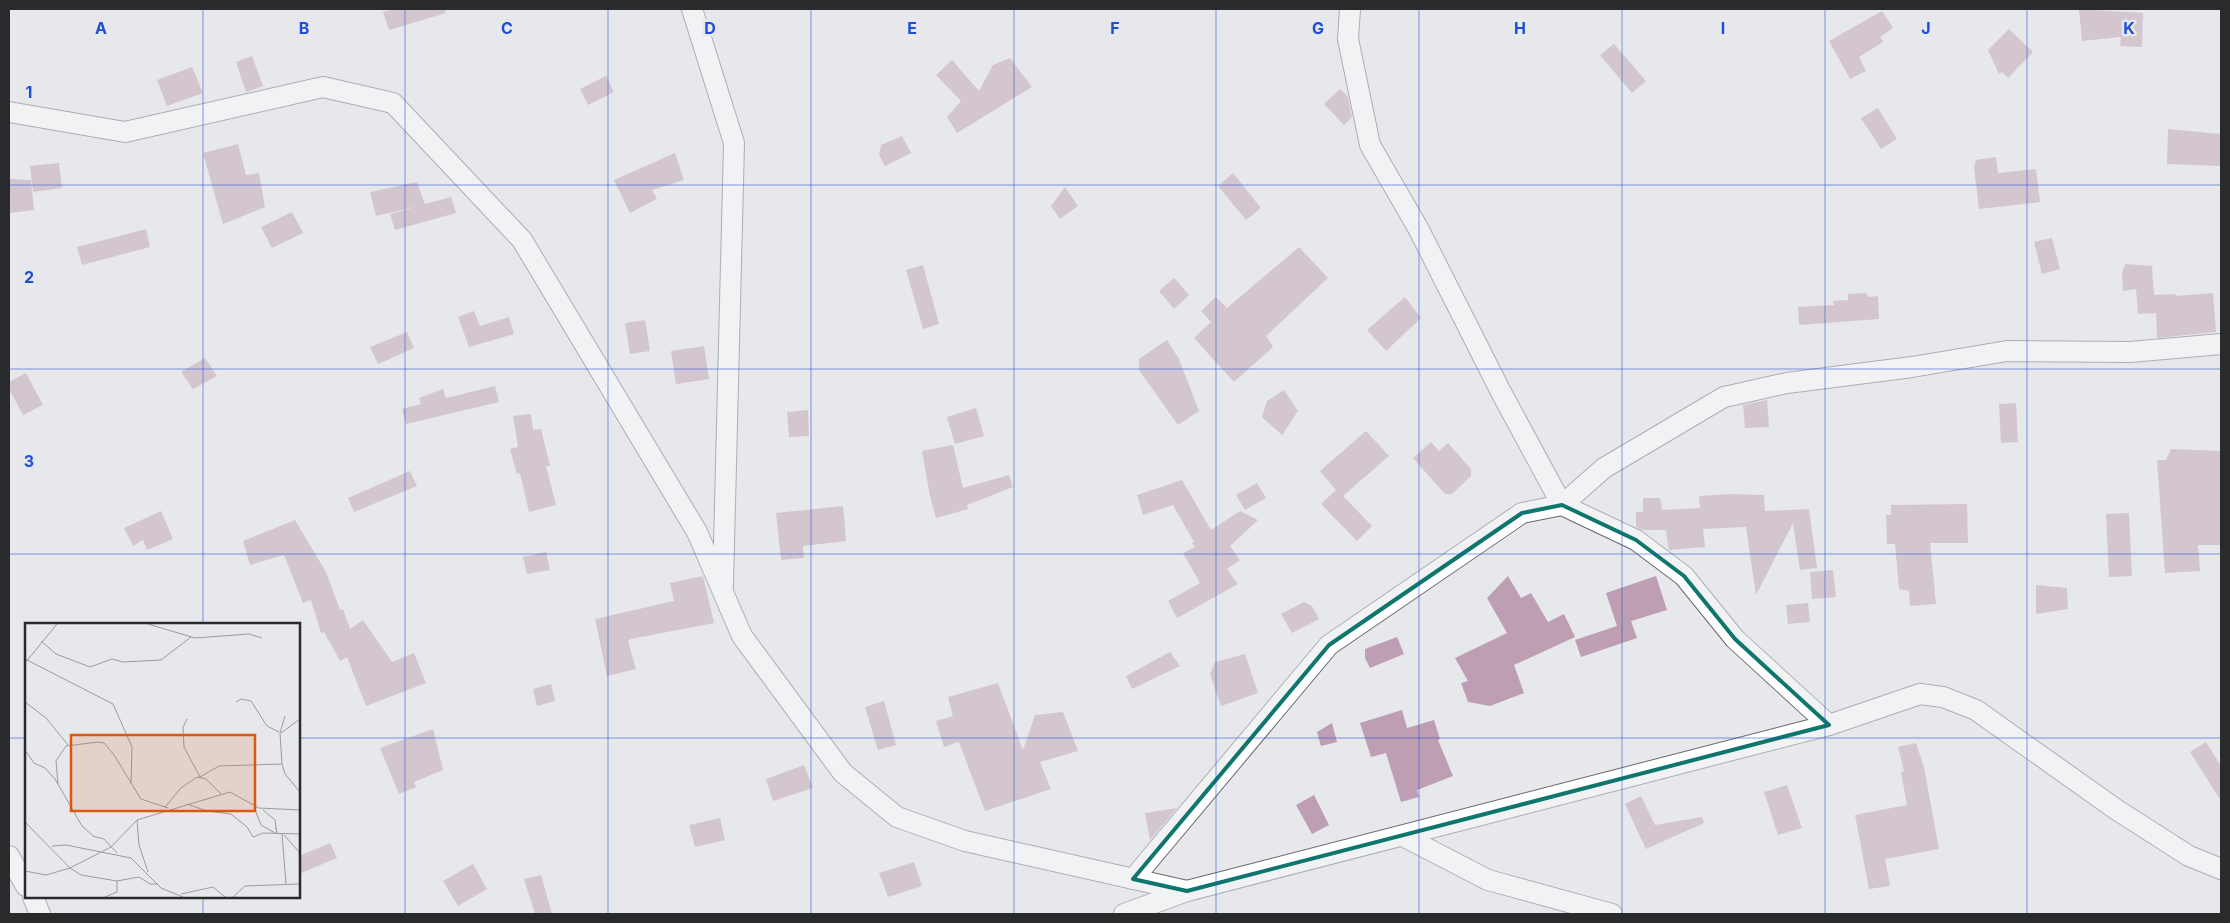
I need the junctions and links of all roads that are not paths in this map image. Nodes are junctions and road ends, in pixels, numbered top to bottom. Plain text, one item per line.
1 (692, 9) edge
2 (1350, 9) edge
3 (9, 112) edge
4 (2221, 344) edge
5 (1562, 505) junction
6 (723, 593) junction
7 (1829, 725) junction
8 (1403, 836) junction
9 (9, 856) edge
10 (2221, 871) edge
11 (1132, 879) junction
12 (25, 884) edge
13 (1187, 891) junction
14 (33, 898) edge
15 (40, 914) edge
16 (1124, 914) edge
17 (1612, 914) edge

1 - 6 street
2 - 5 street
3 - 6 street
4 - 5 street
5 - 7 street
5 - 11 street
6 - 11 street
7 - 8 street
7 - 10 street
8 - 13 street
8 - 17 street
9 - 12 street
11 - 13 street
13 - 16 street
14 - 15 street

